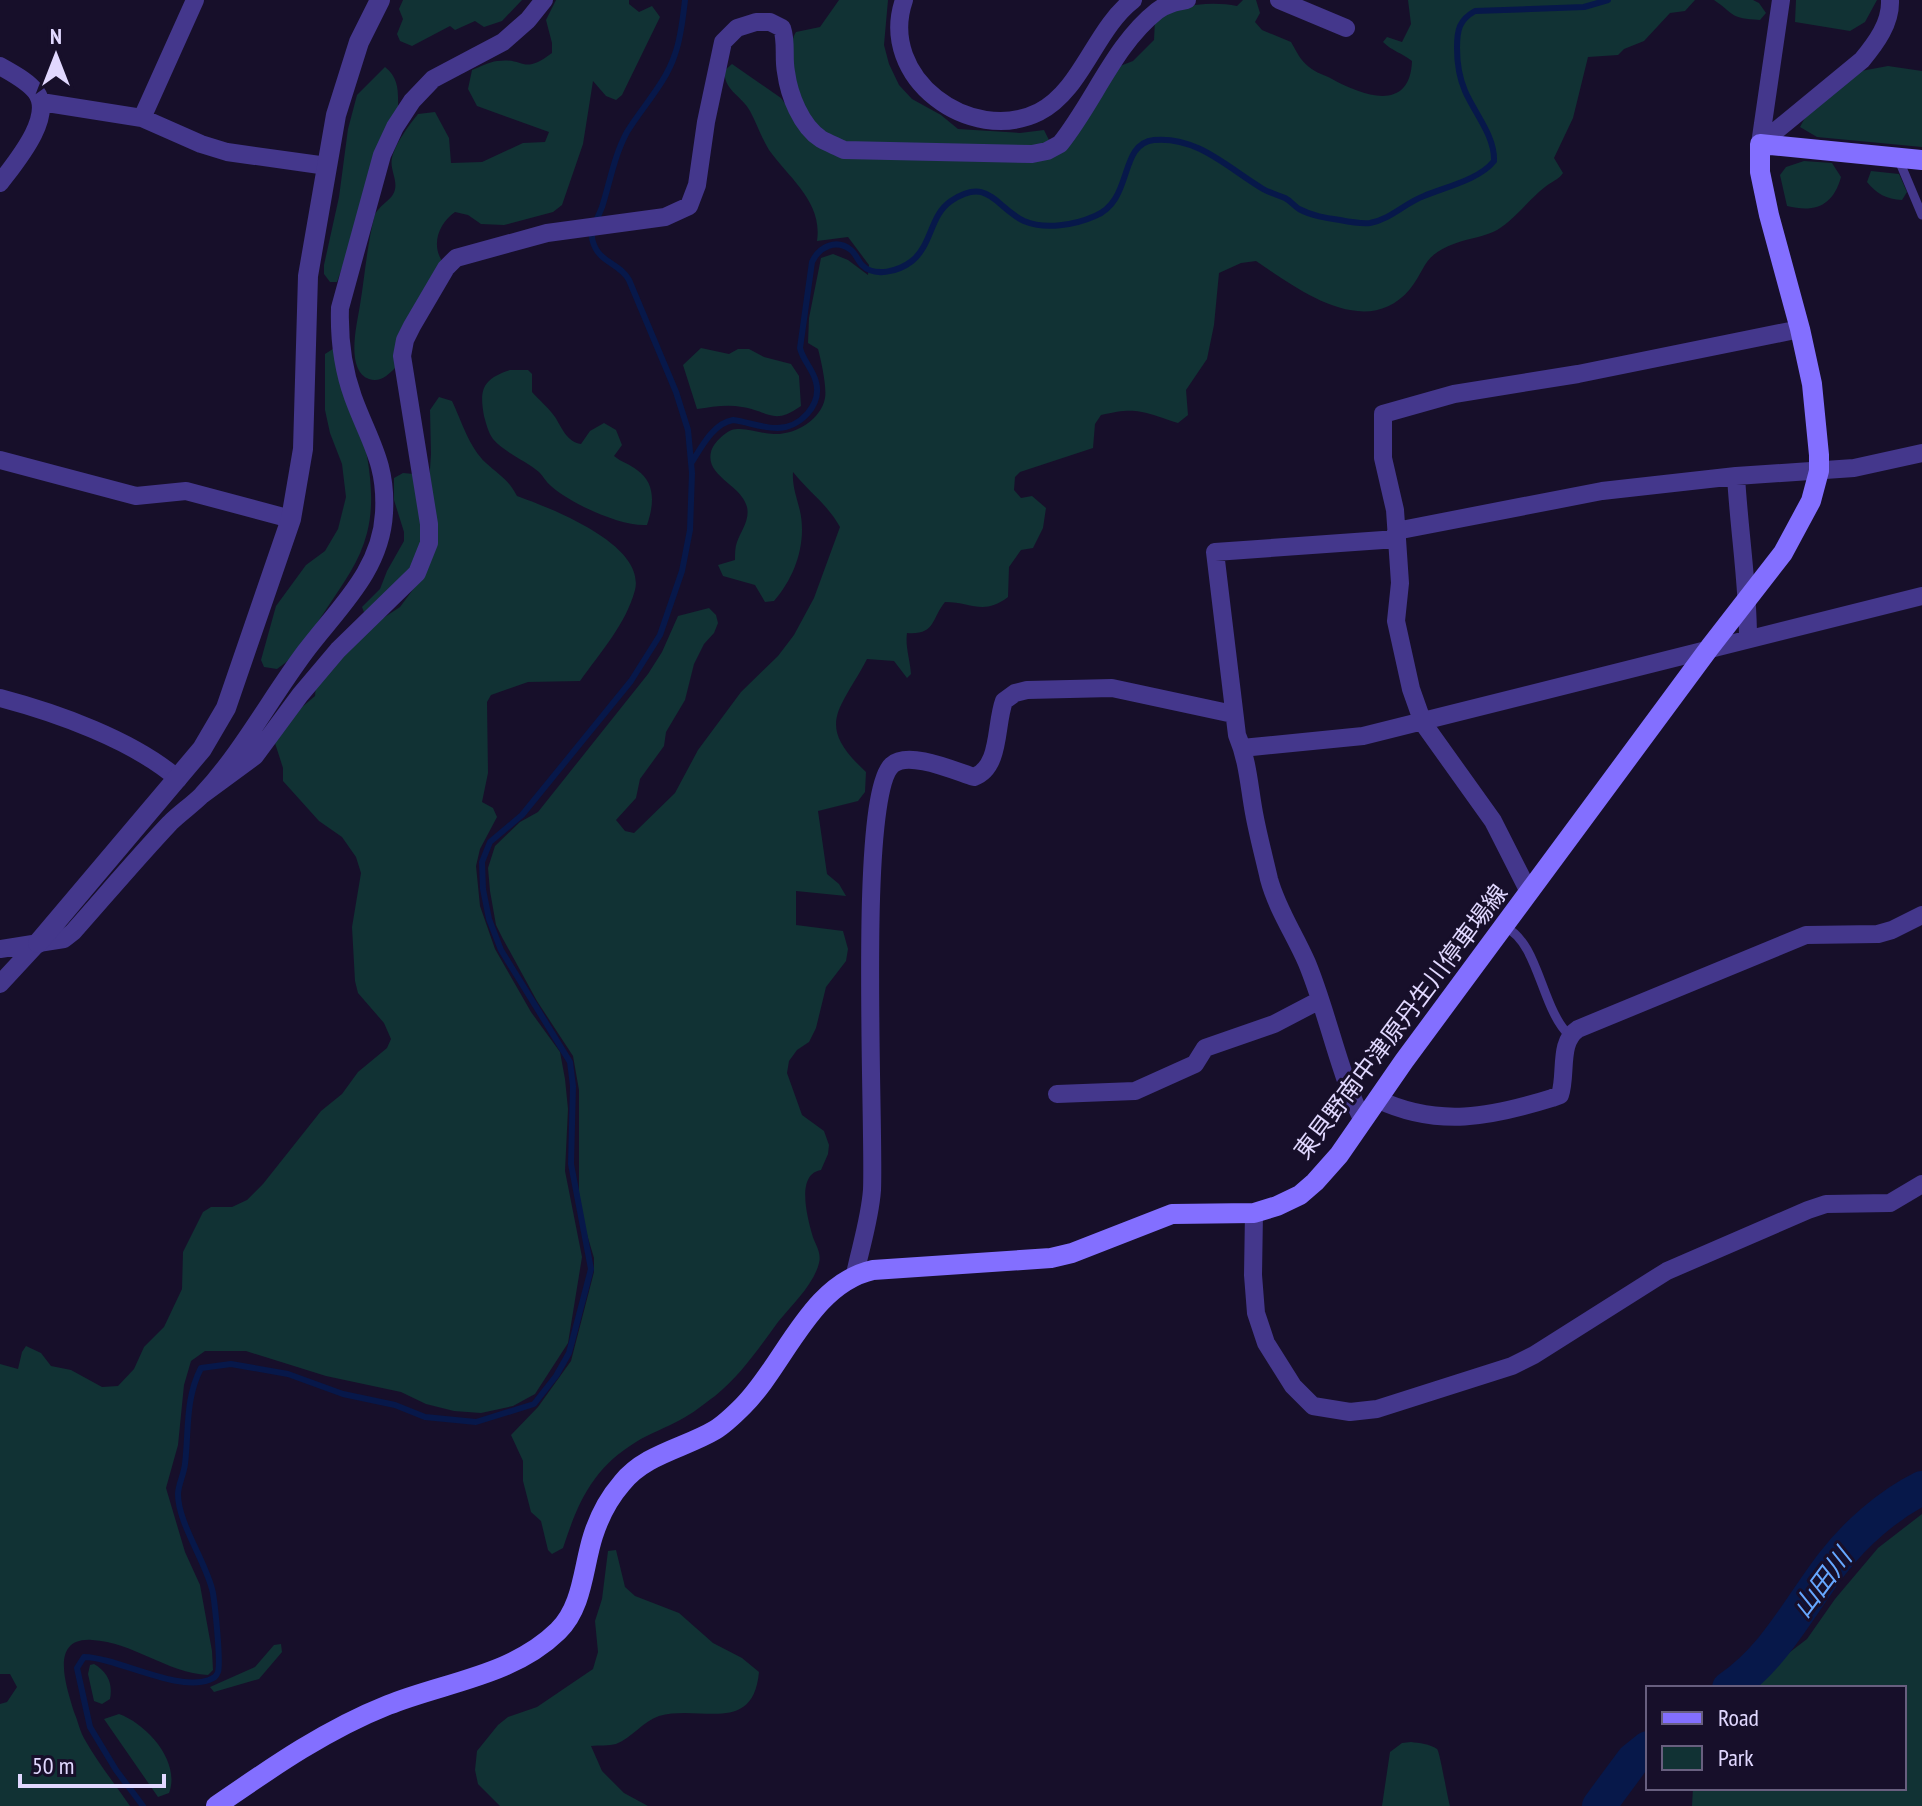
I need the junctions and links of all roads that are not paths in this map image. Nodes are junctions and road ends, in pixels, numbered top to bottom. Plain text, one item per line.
1 (195, 0) edge
2 (380, 0) edge
3 (544, 0) edge
4 (904, 0) edge
5 (1133, 0) edge
6 (1187, 0) edge
7 (1279, 0) edge
8 (1781, 0) edge
9 (1890, 0) edge
10 (1346, 28) dead end
11 (0, 66) edge
12 (41, 102) junction
13 (142, 118) junction
14 (1760, 144) junction
15 (1898, 158) junction
16 (1922, 160) edge
17 (327, 166) junction
18 (0, 183) edge
19 (1922, 215) edge
20 (1800, 329) junction
21 (1922, 453) edge
22 (0, 460) edge
23 (1819, 471) junction
24 (1736, 476) junction
25 (291, 519) junction
26 (1396, 535) junction
27 (1922, 596) edge
28 (1748, 598) junction
29 (1748, 638) junction
30 (1710, 647) junction
31 (0, 698) edge
32 (1233, 714) junction
33 (1423, 723) junction
34 (1242, 748) junction
35 (178, 779) junction
36 (202, 795) junction
37 (1529, 892) junction
38 (1922, 915) edge
39 (1504, 926) junction
40 (38, 943) junction
41 (0, 949) edge
42 (0, 984) edge
43 (1320, 1000) junction
44 (1569, 1035) junction
45 (1057, 1094) dead end
46 (1377, 1099) junction
47 (1362, 1119) junction
48 (1922, 1184) edge
49 (1254, 1213) junction
50 (855, 1274) junction
51 (216, 1806) edge

1 - 13 street
2 - 17 street
3 - 36 street
4 - 5 street
6 - 36 street
7 - 10 street
8 - 14 street
9 - 14 street
11 - 12 street
12 - 13 street
12 - 18 street
13 - 17 street
14 - 15 main road
14 - 20 main road, 東貝野南中津原丹生川停車場線
15 - 16 main road
15 - 19 lane
17 - 25 street
20 - 23 main road, 東貝野南中津原丹生川停車場線
20 - 26 street
21 - 23 street
22 - 25 street
23 - 24 street
23 - 28 main road, 東貝野南中津原丹生川停車場線
24 - 26 street
24 - 28 street
25 - 35 street
26 - 32 street
26 - 33 street
27 - 29 street
28 - 29 street
28 - 30 main road, 東貝野南中津原丹生川停車場線
29 - 30 street
30 - 33 street
30 - 37 main road, 東貝野南中津原丹生川停車場線
31 - 35 street
32 - 34 street
32 - 50 street
33 - 34 street
33 - 37 street
34 - 43 street
35 - 40 street
36 - 40 street
37 - 39 main road, 東貝野南中津原丹生川停車場線
38 - 44 street
39 - 44 lane
39 - 46 main road, 東貝野南中津原丹生川停車場線
40 - 41 street
40 - 42 street
43 - 45 street
43 - 47 street
44 - 46 street
46 - 47 main road, 東貝野南中津原丹生川停車場線
47 - 49 main road, 東貝野南中津原丹生川停車場線
48 - 49 street
49 - 50 main road, 東貝野南中津原丹生川停車場線
50 - 51 main road, 東貝野南中津原丹生川停車場線

